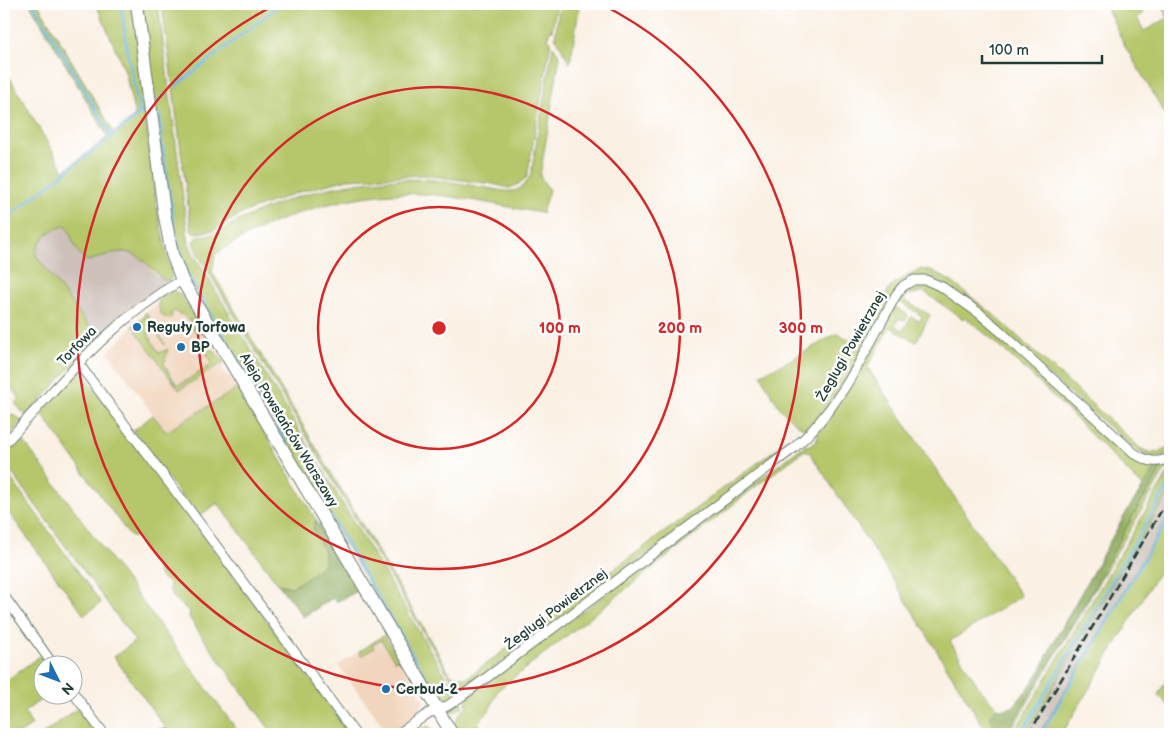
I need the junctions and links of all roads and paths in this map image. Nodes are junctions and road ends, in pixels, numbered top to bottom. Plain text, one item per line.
1 (137, 4) edge
2 (182, 280) junction
3 (78, 364) junction
4 (4, 444) edge
5 (1169, 458) edge
6 (4, 596) edge
7 (47, 656) edge
8 (82, 704) edge
9 (438, 710) junction
10 (104, 734) edge
11 (162, 734) edge
12 (166, 734) edge
13 (355, 734) edge
14 (398, 734) edge
15 (452, 734) edge

1 - 2 street, Aleja Powstańców Warszawy
2 - 3 street, Torfowa
2 - 9 street, Aleja Powstańców Warszawy
3 - 4 street, Torfowa
3 - 13 street
5 - 9 street, Żeglugi Powietrznej
6 - 7 street
8 - 10 street
9 - 14 street
9 - 15 street, Aleja Powstańców Warszawy
11 - 12 street

